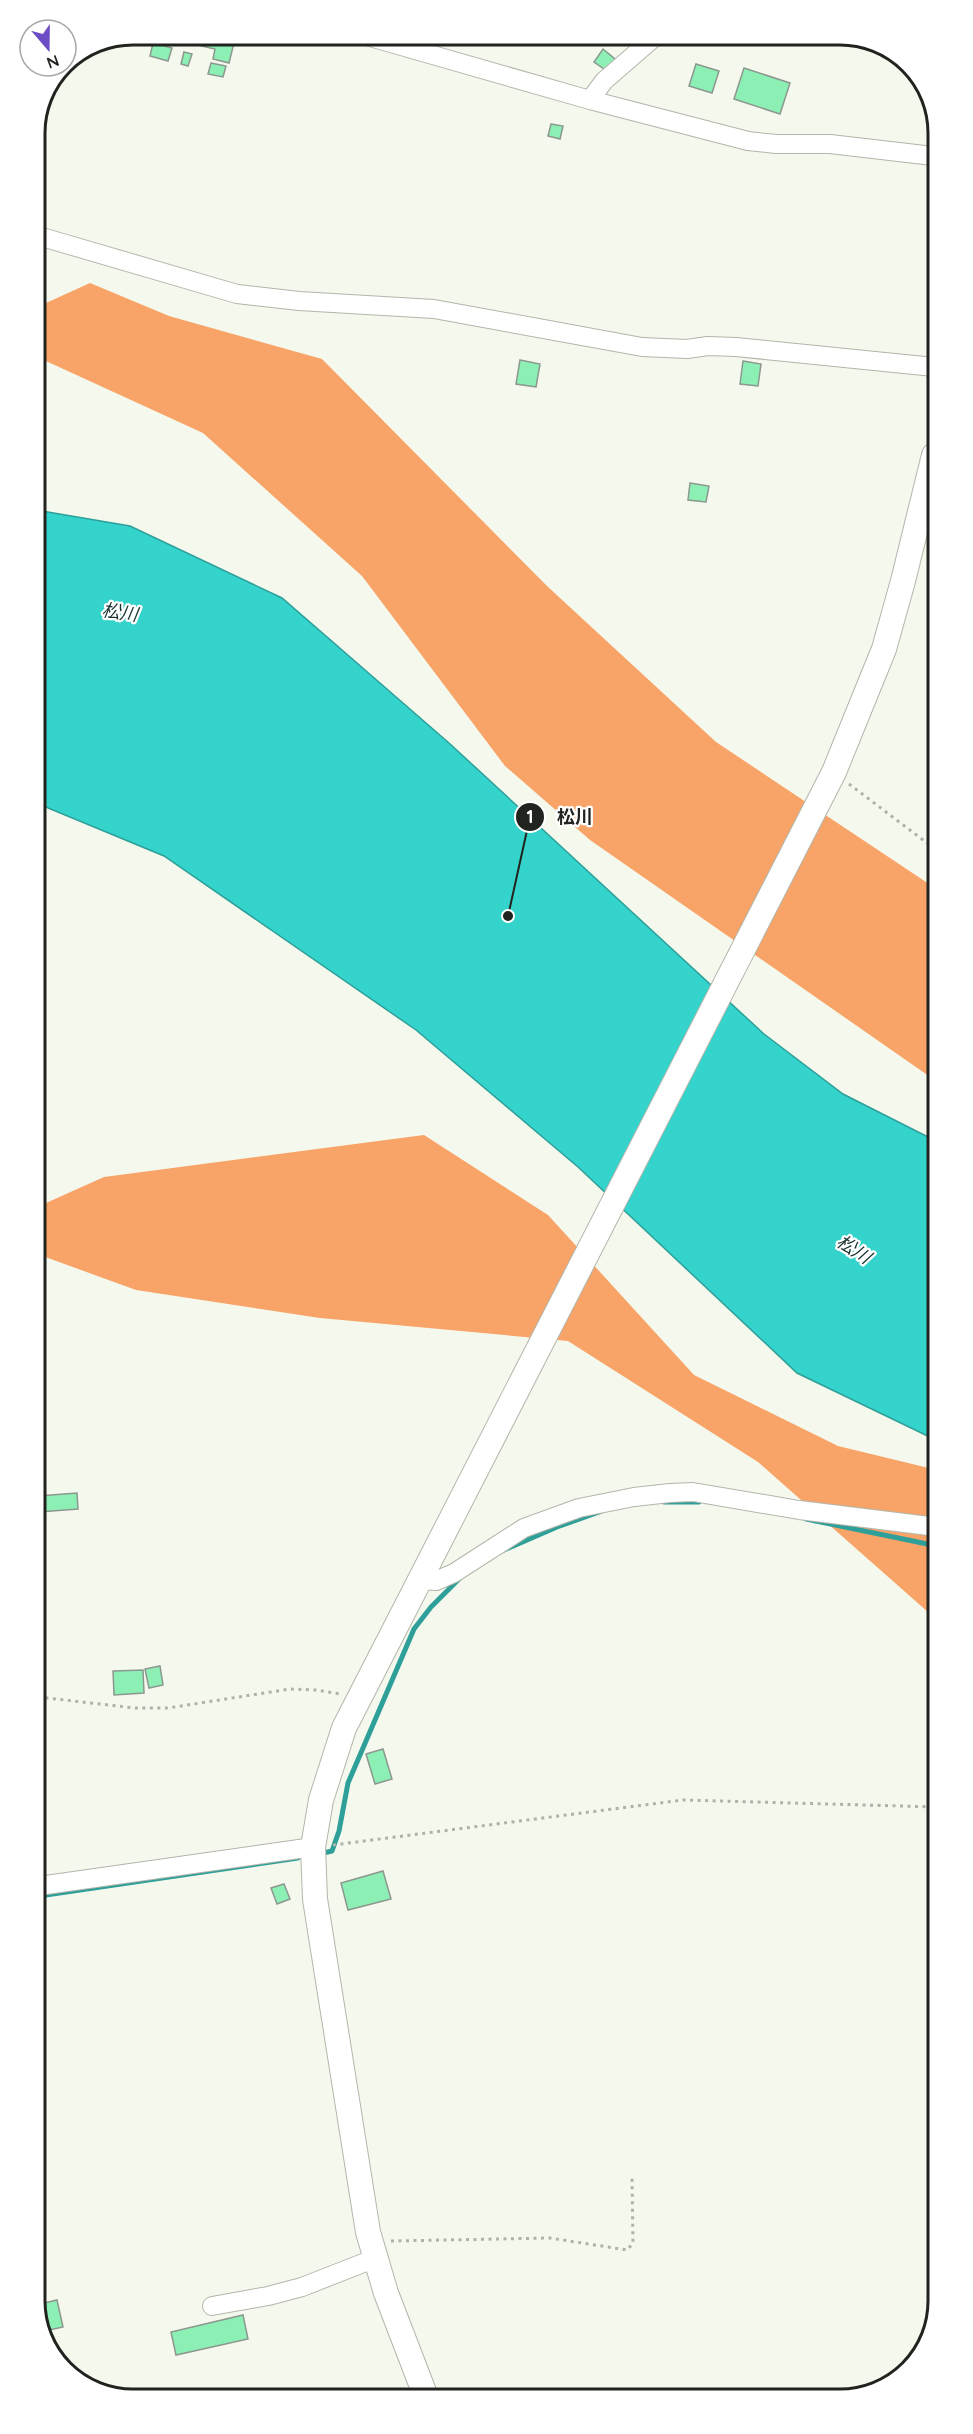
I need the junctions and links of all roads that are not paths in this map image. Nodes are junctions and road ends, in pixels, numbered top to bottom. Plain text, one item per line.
1 (398, 45) edge
2 (645, 45) edge
3 (590, 100) junction
4 (928, 155) edge
5 (45, 238) edge
6 (928, 366) edge
7 (928, 479) edge
8 (928, 1526) edge
9 (420, 1580) junction
10 (313, 1847) junction
11 (45, 1885) edge
12 (374, 2250) junction
13 (212, 2306) dead end
14 (423, 2389) edge

1 - 3 street
2 - 3 street
3 - 4 street
5 - 6 street
7 - 9 street
8 - 9 street
9 - 10 street
10 - 11 street
10 - 12 street
12 - 13 street
12 - 14 street

